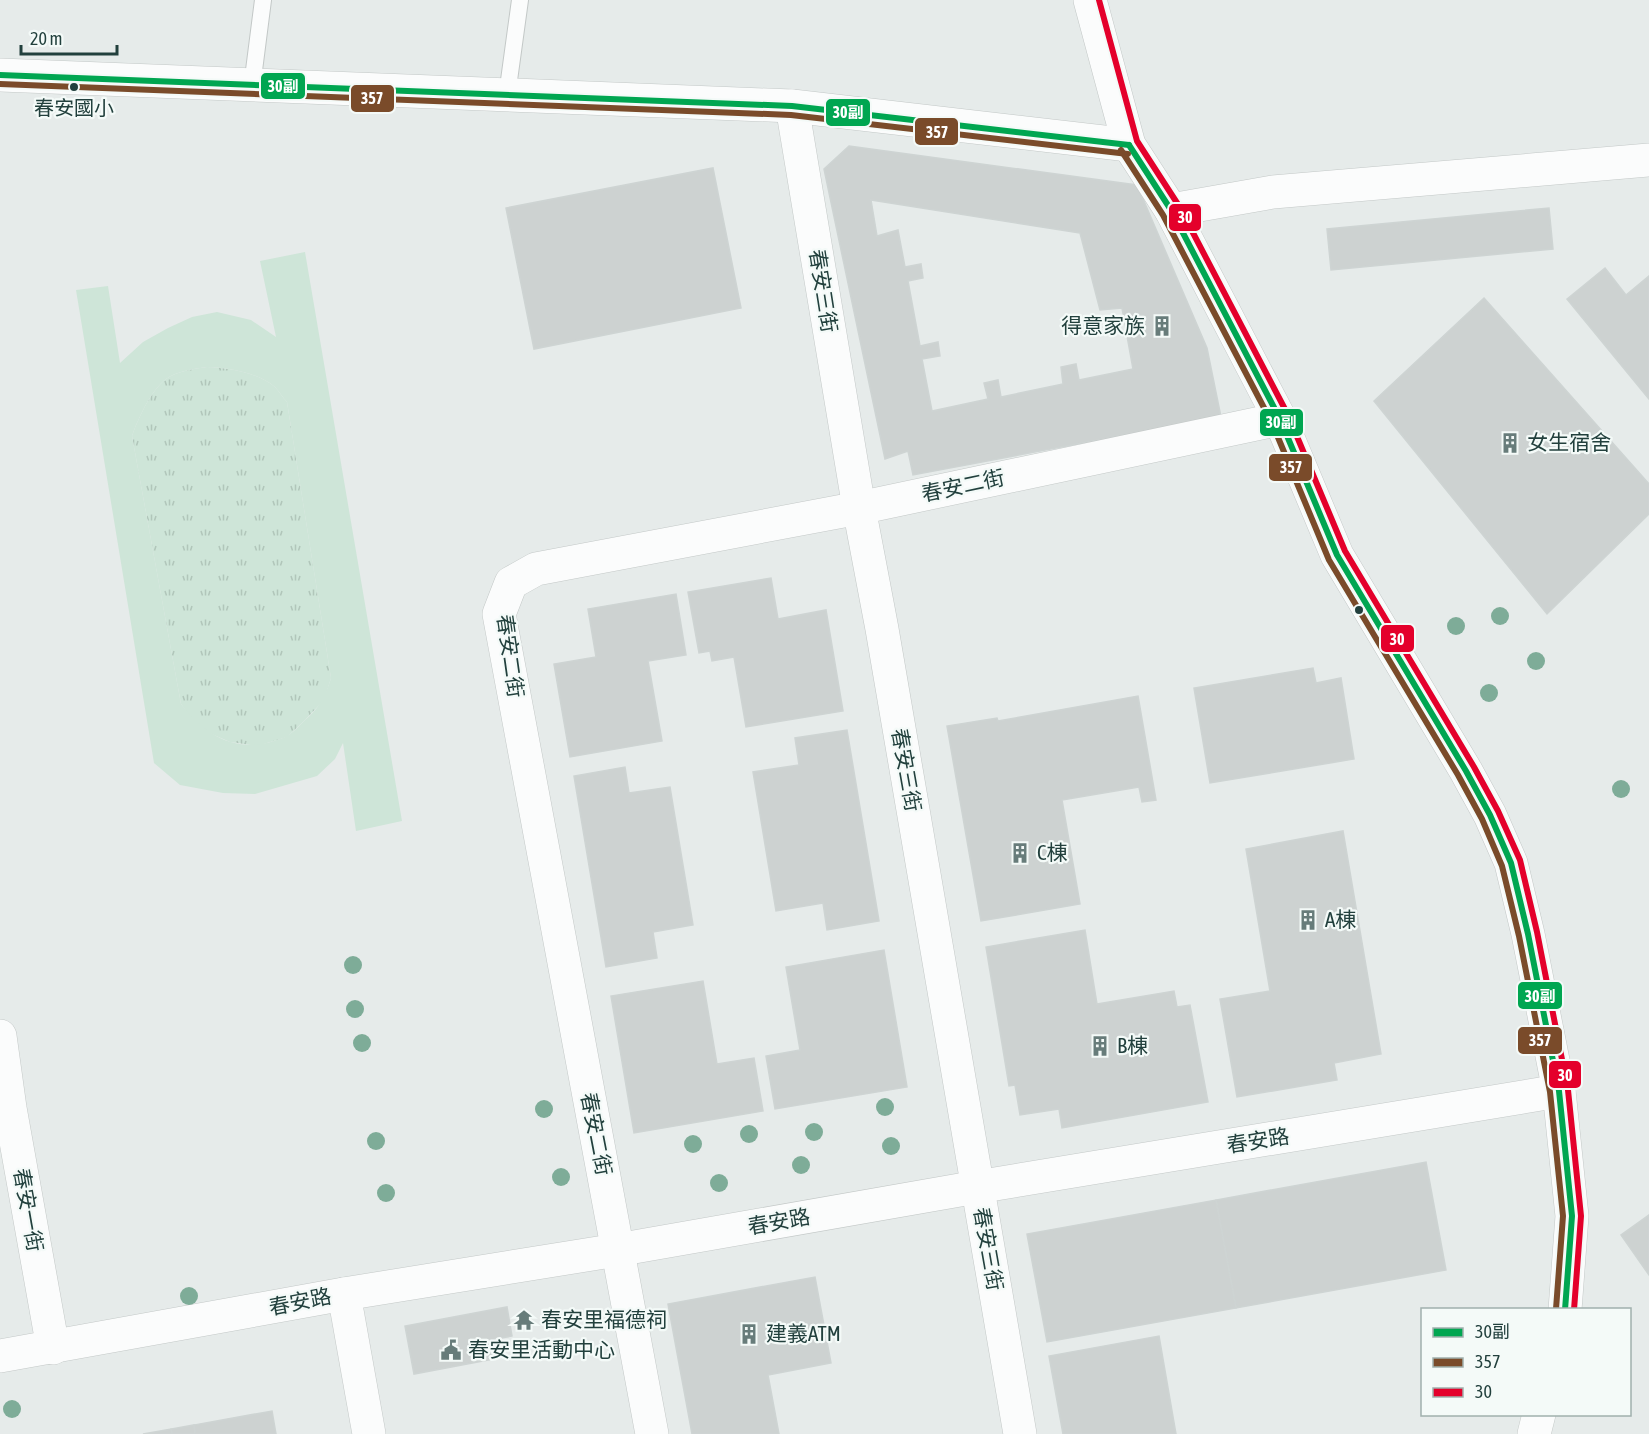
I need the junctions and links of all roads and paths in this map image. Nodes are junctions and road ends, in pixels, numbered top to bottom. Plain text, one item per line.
1 (263, 0) edge
2 (520, 0) edge
3 (1090, 0) edge
4 (0, 75) edge
5 (252, 86) junction
6 (507, 95) junction
7 (792, 106) junction
8 (1129, 144) junction
9 (1649, 160) edge
10 (1171, 210) junction
11 (1280, 419) junction
12 (859, 508) junction
13 (0, 1036) edge
14 (1559, 1091) junction
15 (5, 1109) edge
16 (977, 1187) junction
17 (617, 1250) junction
18 (344, 1294) junction
19 (1565, 1308) edge
20 (53, 1348) junction
21 (0, 1356) edge
22 (1538, 1416) edge
23 (369, 1434) edge
24 (652, 1434) edge
25 (1020, 1434) edge
26 (1534, 1434) edge

1 - 5 lane
2 - 6 lane
3 - 8 street
4 - 5 street
5 - 6 street
6 - 7 street
7 - 8 street
7 - 12 street, 春安三街
8 - 10 street
9 - 10 street
10 - 11 street
11 - 12 street, 春安二街
11 - 14 street
12 - 16 street, 春安三街
12 - 17 street, 春安二街
13 - 15 street, 春安一街
14 - 16 street, 春安路
14 - 19 street
15 - 20 street, 春安一街
16 - 17 street, 春安路
16 - 25 street, 春安三街
17 - 18 street, 春安路
17 - 24 street, 春安二街
18 - 20 street, 春安路
18 - 23 street
20 - 21 street, 春安路
22 - 26 street

